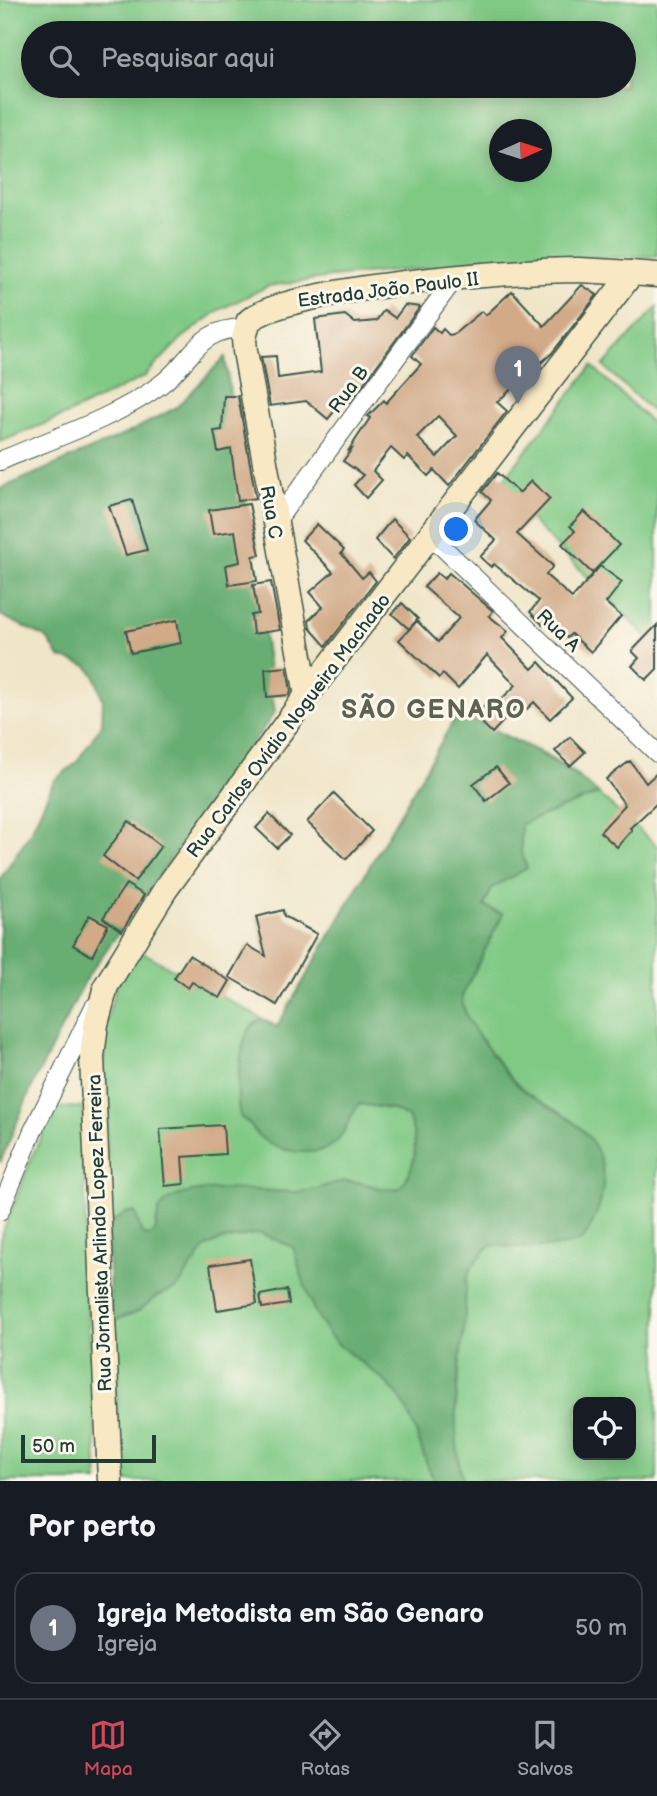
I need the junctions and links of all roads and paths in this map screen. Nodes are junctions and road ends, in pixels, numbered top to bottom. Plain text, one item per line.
1 (632, 273) junction
2 (657, 275) edge
3 (455, 278) junction
4 (246, 328) junction
5 (0, 461) edge
6 (274, 524) junction
7 (432, 537) junction
8 (307, 695) junction
9 (657, 753) edge
10 (106, 986) junction
11 (0, 1211) edge
12 (110, 1481) edge

1 - 2 street, Estrada João Paulo II
1 - 3 street, Estrada João Paulo II
1 - 7 street, Rua Carlos Ovídio Nogueira Machado
3 - 4 street, Estrada João Paulo II
3 - 6 street, Rua B
4 - 5 street, Estrada João Paulo II
4 - 6 street, Rua C
6 - 8 street, Rua C
7 - 8 street, Rua Carlos Ovídio Nogueira Machado
7 - 9 street, Rua A
8 - 10 street, Rua Carlos Ovídio Nogueira Machado
10 - 11 street, Rua Carlos Ovídio Nogueira Machado
10 - 12 street, Rua Jornalista Arlindo Lopez Ferreira

